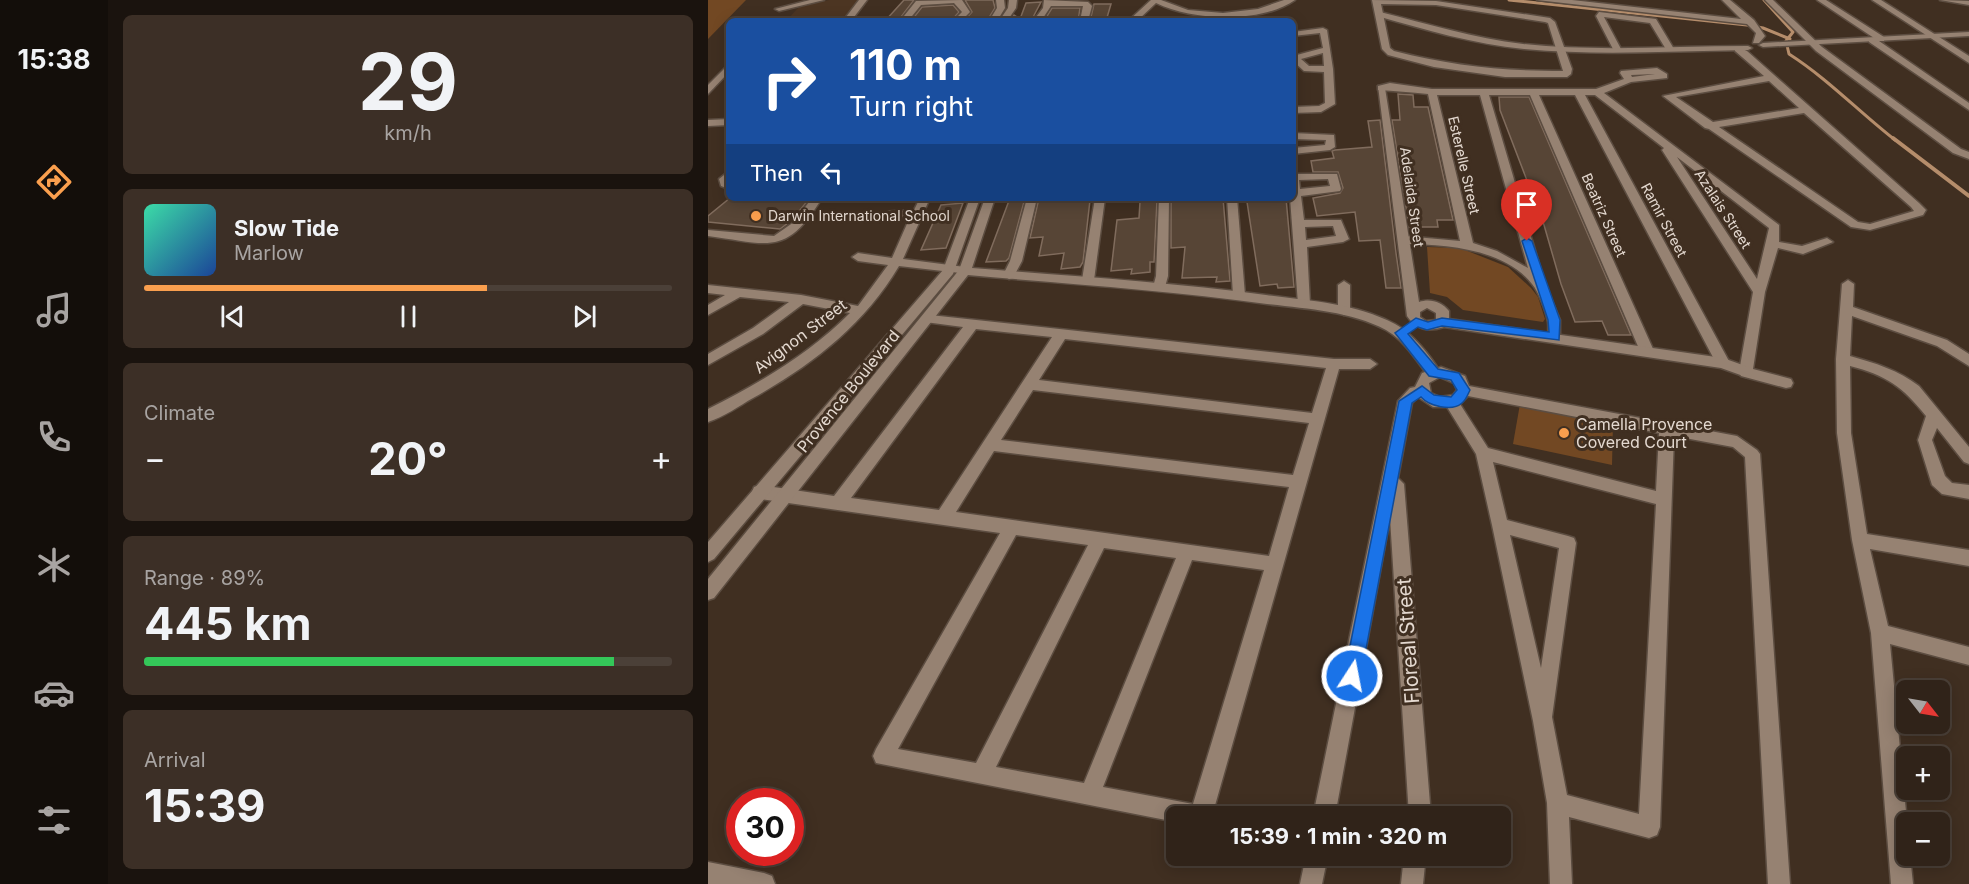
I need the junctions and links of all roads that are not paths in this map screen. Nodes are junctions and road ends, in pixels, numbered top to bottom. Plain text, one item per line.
1 (788, 0) edge
2 (820, 0) edge
3 (863, 0) edge
4 (957, 0) edge
5 (1000, 0) edge
6 (1013, 0) edge
7 (1156, 0) edge
8 (1291, 0) edge
9 (1541, 0) edge
10 (1726, 0) edge
11 (1769, 0) edge
12 (1821, 0) edge
13 (1876, 0) edge
14 (1944, 0) edge
15 (1377, 1) edge
16 (1567, 1) edge
17 (1048, 2) edge
18 (1969, 3) edge
19 (1380, 14) junction
20 (849, 18) edge
21 (906, 18) edge
22 (957, 18) edge
23 (995, 18) edge
24 (1005, 18) edge
25 (1039, 18) edge
26 (1085, 18) edge
27 (1135, 18) edge
28 (1751, 23) junction
29 (1296, 34) edge
30 (1969, 34) edge
31 (1931, 36) junction
32 (1877, 40) junction
33 (1760, 43) junction
34 (1812, 43) junction
35 (1743, 48) junction
36 (1327, 49) junction
37 (1561, 49) junction
38 (1617, 49) junction
39 (1670, 49) junction
40 (1296, 58) edge
41 (1296, 59) edge
42 (1969, 60) edge
43 (1329, 69) junction
44 (726, 70) edge
45 (1770, 78) junction
46 (1630, 80) dead end
47 (708, 91) edge
48 (1483, 91) junction
49 (1578, 91) junction
50 (1432, 92) junction
51 (1533, 92) junction
52 (1597, 92) junction
53 (1969, 107) edge
54 (1296, 110) edge
55 (1804, 110) junction
56 (726, 122) edge
57 (708, 123) edge
58 (1708, 126) junction
59 (1296, 136) edge
60 (1662, 142) junction
61 (1296, 151) edge
62 (1969, 156) edge
63 (1296, 177) edge
64 (1296, 193) edge
65 (815, 201) edge
66 (923, 201) edge
67 (974, 201) edge
68 (989, 201) edge
69 (1031, 201) edge
70 (1101, 201) edge
71 (1164, 201) edge
72 (1232, 201) edge
73 (1296, 201) edge
74 (917, 213) junction
75 (881, 215) dead end
76 (1299, 224) junction
77 (708, 233) edge
78 (1404, 240) junction
79 (1827, 242) dead end
80 (1301, 244) junction
81 (1467, 244) junction
82 (1773, 244) junction
83 (858, 257) dead end
84 (896, 262) junction
85 (949, 271) junction
86 (965, 272) junction
87 (1009, 275) junction
88 (1088, 280) junction
89 (1539, 284) junction
90 (1344, 285) dead end
91 (1848, 285) dead end
92 (1159, 287) junction
93 (708, 289) edge
94 (740, 291) junction
95 (1759, 292) junction
96 (1239, 295) junction
97 (801, 299) junction
98 (1304, 304) junction
99 (1848, 310) junction
100 (708, 311) edge
101 (861, 311) junction
102 (1344, 311) junction
103 (1415, 316) junction
104 (930, 319) junction
105 (1442, 322) junction
106 (973, 323) junction
107 (1062, 332) junction
108 (1401, 333) junction
109 (1555, 337) junction
110 (1647, 351) junction
111 (1843, 359) junction
112 (708, 360) edge
113 (1969, 361) edge
114 (1723, 363) junction
115 (1334, 364) junction
116 (1370, 364) dead end
117 (1746, 372) junction
118 (1434, 373) junction
119 (1786, 383) dead end
120 (1029, 384) junction
121 (1422, 390) junction
122 (1458, 396) junction
123 (1934, 415) junction
124 (708, 416) edge
125 (1318, 419) junction
126 (1667, 429) junction
127 (990, 445) junction
128 (1483, 453) junction
129 (1969, 458) edge
130 (1394, 466) junction
131 (1299, 482) junction
132 (760, 492) junction
133 (1969, 492) edge
134 (787, 495) junction
135 (1663, 499) junction
136 (837, 504) junction
137 (944, 516) junction
138 (1500, 525) junction
139 (1012, 526) junction
140 (1100, 539) junction
141 (1860, 540) junction
142 (1187, 552) junction
143 (708, 554) edge
144 (1969, 558) edge
145 (1274, 564) junction
146 (708, 592) edge
147 (1880, 633) junction
148 (1969, 656) edge
149 (1543, 721) junction
150 (982, 774) junction
151 (1090, 794) junction
152 (1558, 803) junction
153 (1203, 806) edge
154 (1326, 806) edge
155 (1419, 806) edge
156 (1166, 809) edge
157 (1315, 866) edge
158 (1414, 866) edge
159 (708, 873) edge
160 (764, 884) edge
161 (1311, 884) edge
162 (1412, 884) edge
163 (1562, 884) edge
164 (1779, 884) edge
165 (1902, 884) edge

1 - 2 street
3 - 20 street
4 - 21 street
4 - 22 street
5 - 23 street
6 - 24 street
7 - 8 street
7 - 27 street
9 - 16 street
10 - 28 street
11 - 34 street
12 - 32 street
13 - 31 street
14 - 18 street
15 - 19 street
15 - 37 street
16 - 28 street
17 - 25 street
17 - 26 street
19 - 37 street
19 - 37 street
28 - 33 street
29 - 36 street
30 - 31 street
31 - 32 street
31 - 42 street
32 - 34 street
32 - 53 street
33 - 34 street
33 - 35 street
34 - 62 street
35 - 39 street
35 - 45 street
36 - 40 street
36 - 43 street
37 - 38 street
38 - 39 street
38 - 39 street
41 - 43 street
43 - 54 street
44 - 47 street
45 - 55 street
45 - 58 street
46 - 52 street
48 - 50 street
48 - 51 street
48 - 89 street
49 - 51 street
49 - 52 street
49 - 114 street, Ramir Street
50 - 78 street, Adelaida Street
50 - 81 street, Esterelle Street
51 - 110 street, Beatriz Street
52 - 60 street
55 - 58 street
55 - 58 street
56 - 57 street
59 - 61 street
60 - 82 street
60 - 95 street, Azalais Street
63 - 64 street
65 - 77 street
66 - 74 street, Avignon Street
67 - 85 street, Provence Boulevard
68 - 86 street, Provence Boulevard
69 - 87 street
70 - 88 street
71 - 92 street
72 - 96 street
73 - 76 street
74 - 75 street
74 - 84 street, Avignon Street
76 - 80 street
76 - 80 street
78 - 81 street
78 - 103 street, Adelaida Street
79 - 82 street
80 - 98 street
81 - 89 street
82 - 95 street
83 - 84 street
84 - 85 street
84 - 101 street, Avignon Street
85 - 86 street
85 - 132 street, Provence Boulevard
86 - 87 street
86 - 104 street, Provence Boulevard
87 - 88 street
88 - 92 street
89 - 109 street
90 - 102 street
91 - 99 street
92 - 96 street
93 - 94 street
94 - 97 street
94 - 100 street
95 - 117 street
96 - 98 street
97 - 101 street
97 - 112 street
98 - 102 street
99 - 111 street
99 - 113 street
101 - 124 street, Avignon Street
102 - 108 street
103 - 105 street
103 - 105 street
103 - 108 street
104 - 106 street
104 - 134 street, Provence Boulevard
105 - 109 street
106 - 107 street
106 - 136 street
107 - 115 street
107 - 120 street
108 - 118 street
109 - 110 street
110 - 114 street
111 - 123 street
111 - 141 street
114 - 117 street
115 - 116 street
115 - 125 street
117 - 119 street
118 - 121 street
118 - 122 street
120 - 125 street
120 - 127 street
121 - 122 street
121 - 130 street
122 - 126 street
122 - 128 street
123 - 129 street
123 - 133 street
125 - 131 street
126 - 135 street
126 - 164 street
127 - 131 street
127 - 137 street
128 - 135 street
128 - 138 street
130 - 154 street
130 - 155 street, Floreal Street
131 - 145 street
132 - 134 street
132 - 143 street, Provence Boulevard
134 - 136 street
134 - 146 street, Provence Boulevard
135 - 152 street
136 - 137 street
137 - 139 street
138 - 149 street
138 - 149 street
139 - 140 street
139 - 150 street
140 - 142 street
140 - 150 street
141 - 144 street
141 - 147 street
142 - 145 street
142 - 151 street
145 - 153 street
147 - 148 street
147 - 165 street
149 - 152 street
150 - 151 street
151 - 156 street
152 - 163 street
157 - 161 street
158 - 162 street
159 - 160 street

